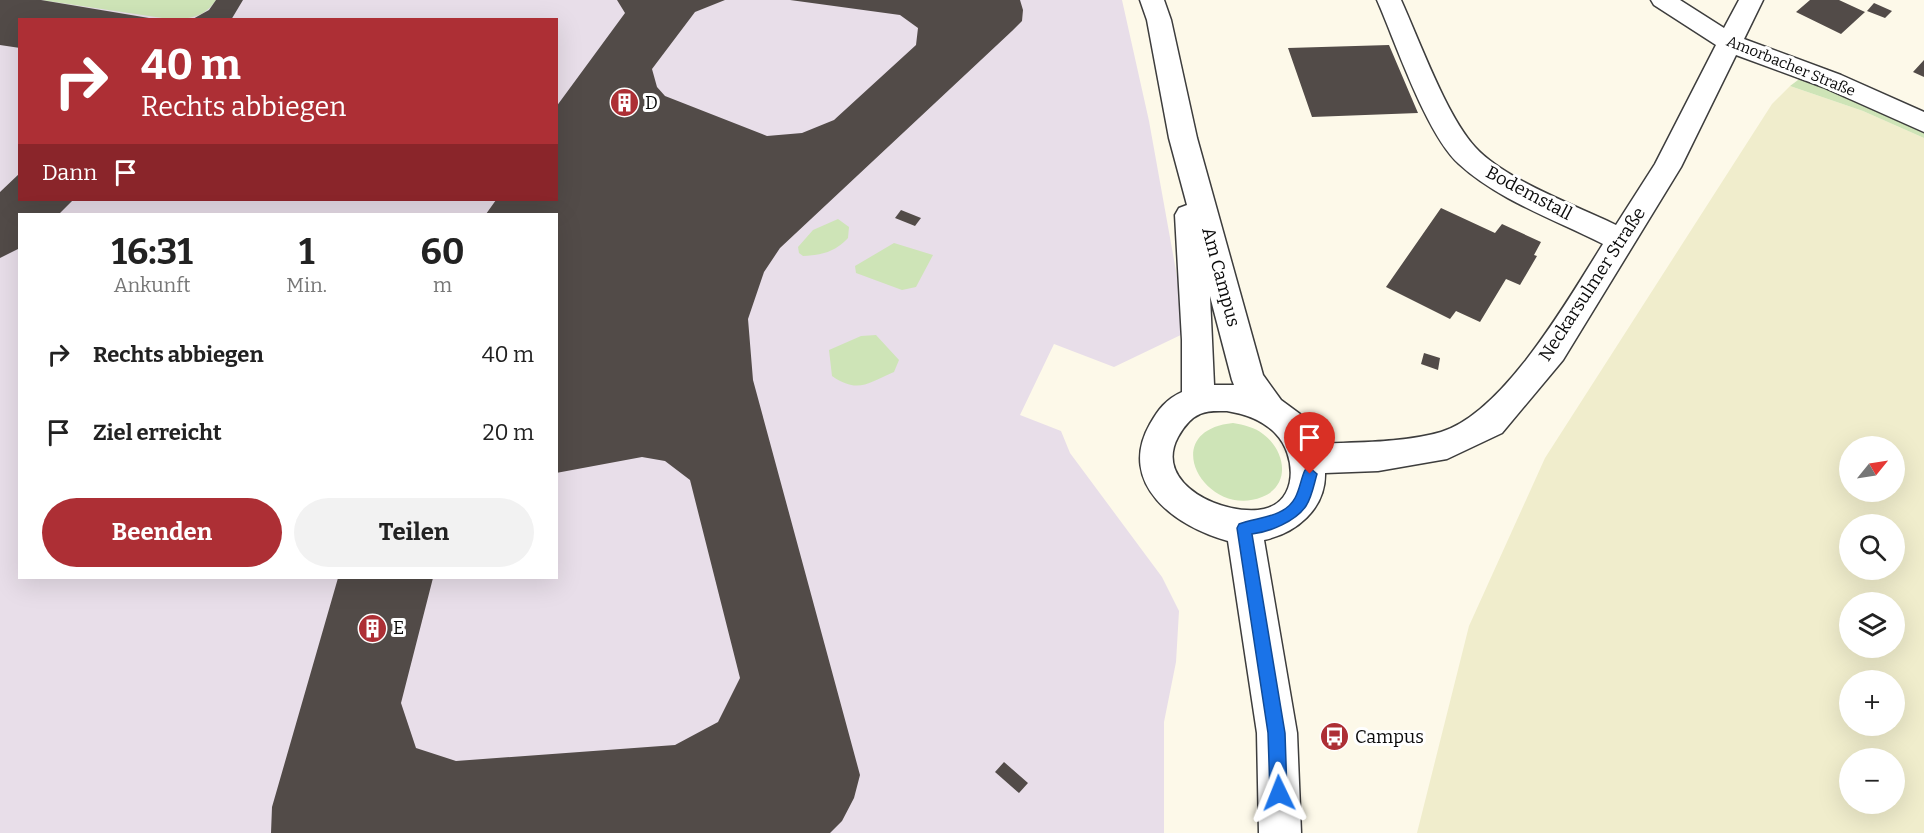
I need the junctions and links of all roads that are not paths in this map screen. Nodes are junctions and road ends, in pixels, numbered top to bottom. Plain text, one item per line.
1 (1152, 0) edge
2 (1389, 0) edge
3 (1663, 0) edge
4 (1751, 0) edge
5 (1730, 43) junction
6 (1924, 123) edge
7 (1183, 138) junction
8 (1621, 240) junction
9 (1198, 400) junction
10 (1269, 410) junction
11 (1308, 459) junction
12 (1244, 528) junction
13 (1280, 833) edge

1 - 7 street, Am Campus
2 - 8 street, Bodemstall
3 - 5 street, Amorbacher Straße
4 - 5 street, Neckarsulmer Straße
5 - 6 street, Amorbacher Straße
5 - 8 street, Neckarsulmer Straße
7 - 9 street, Am Campus
7 - 10 street, Am Campus
8 - 11 street, Neckarsulmer Straße
9 - 10 street
9 - 12 street
10 - 11 street
11 - 12 street
12 - 13 street

